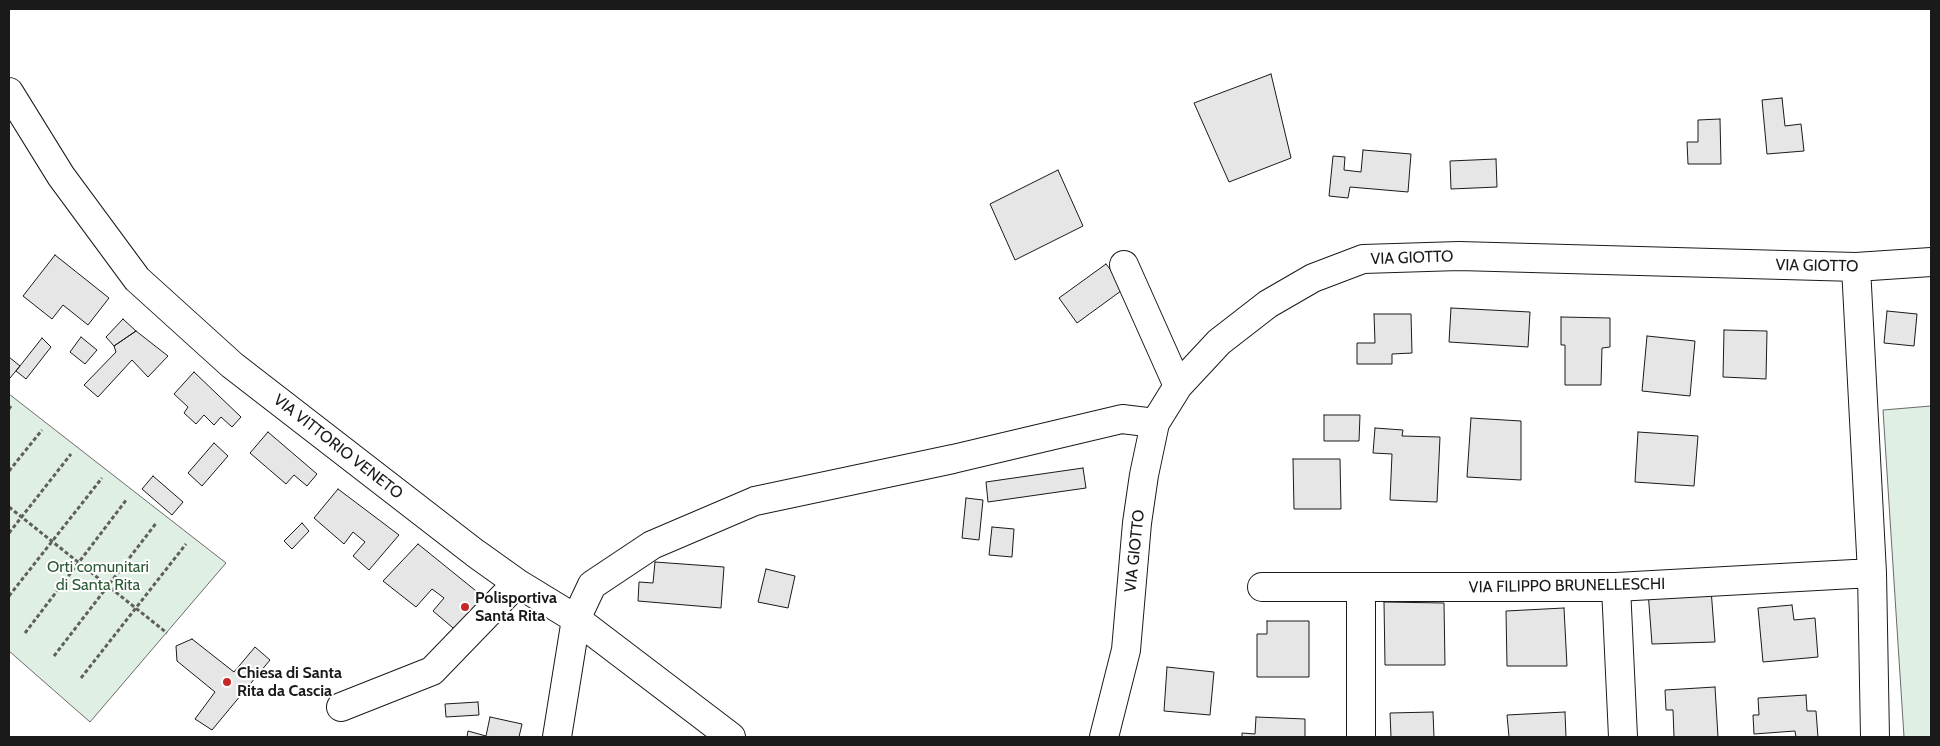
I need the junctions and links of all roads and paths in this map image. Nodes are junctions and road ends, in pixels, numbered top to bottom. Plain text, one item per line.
1 (9, 92) edge
2 (1931, 262) edge
3 (1124, 265) dead end
4 (1856, 268) junction
5 (1178, 386) junction
6 (1155, 423) junction
7 (42, 430) dead end
8 (71, 454) dead end
9 (9, 471) edge
10 (102, 478) dead end
11 (127, 499) dead end
12 (9, 507) edge
13 (21, 517) junction
14 (157, 522) dead end
15 (9, 533) edge
16 (52, 541) junction
17 (186, 544) dead end
18 (78, 562) junction
19 (1872, 573) junction
20 (517, 583) junction
21 (107, 585) junction
22 (1262, 587) dead end
23 (1361, 587) junction
24 (1616, 587) junction
25 (9, 596) edge
26 (136, 608) junction
27 (576, 619) junction
28 (25, 633) dead end
29 (167, 633) dead end
30 (54, 656) dead end
31 (81, 678) dead end
32 (341, 707) dead end
33 (557, 737) edge
34 (731, 737) edge
35 (1104, 737) edge
36 (1361, 737) edge
37 (1624, 737) edge
38 (1875, 737) edge

1 - 20 street, VIA VITTORIO VENETO
2 - 4 street, VIA GIOTTO
3 - 5 street
4 - 5 street, VIA GIOTTO
4 - 19 street
5 - 6 street, VIA GIOTTO
6 - 27 street
6 - 35 street, VIA GIOTTO
7 - 9 path
8 - 13 path
10 - 16 path
11 - 18 path
12 - 13 path
13 - 15 path
13 - 16 path
14 - 21 path
16 - 18 path
16 - 25 path
17 - 26 path
18 - 21 path
18 - 28 path
19 - 24 street, VIA FILIPPO BRUNELLESCHI
19 - 38 street
20 - 27 street, VIA VITTORIO VENETO
20 - 32 street
21 - 26 path
21 - 30 path
22 - 23 street, VIA FILIPPO BRUNELLESCHI
23 - 24 street, VIA FILIPPO BRUNELLESCHI
23 - 36 street
24 - 37 street
26 - 29 path
26 - 31 path
27 - 33 street
27 - 34 street, VIA VITTORIO VENETO

